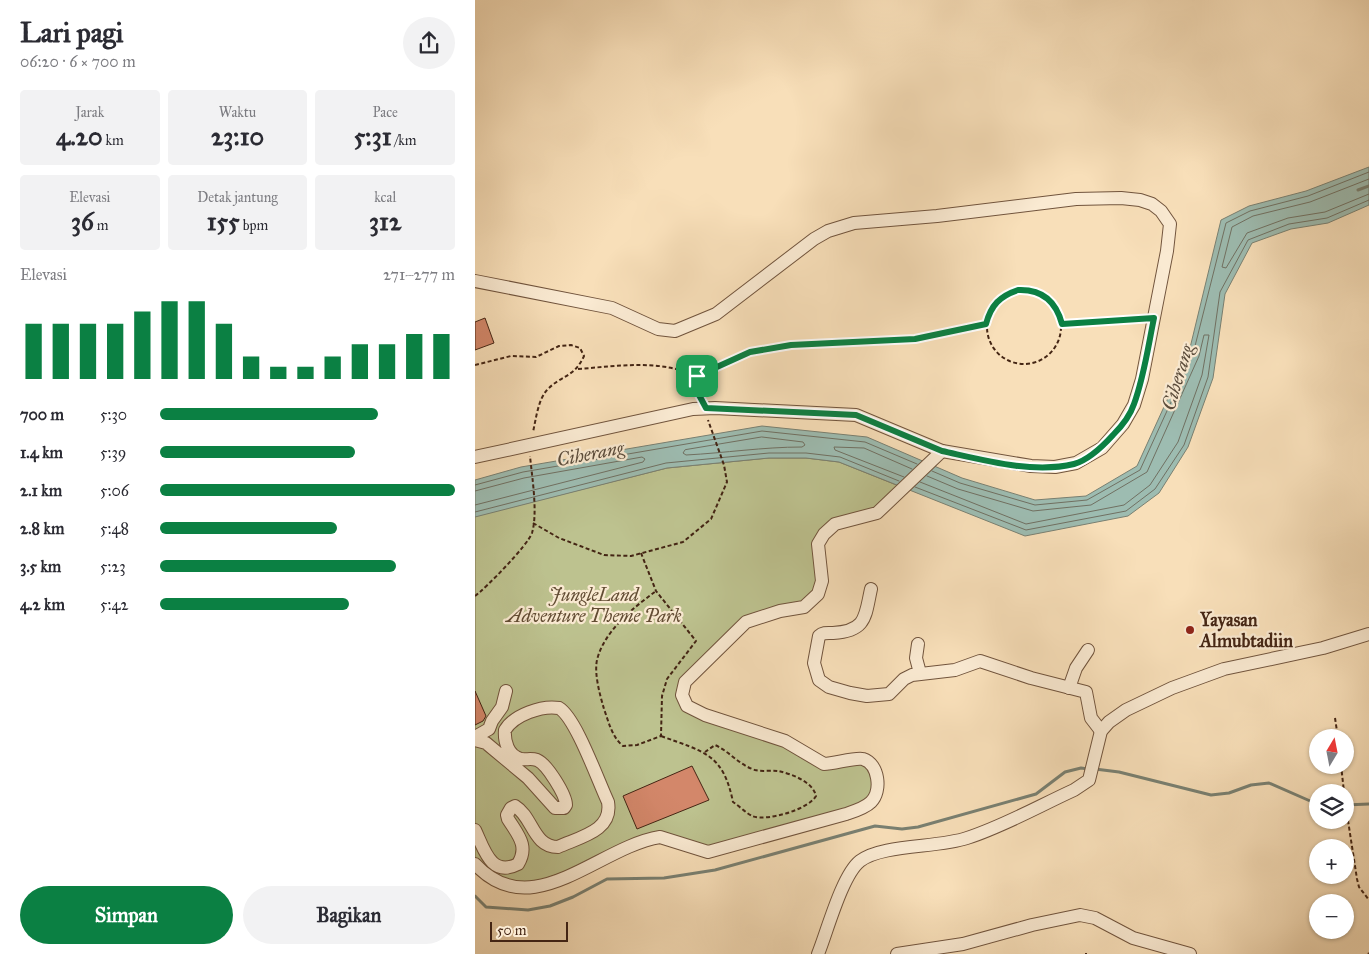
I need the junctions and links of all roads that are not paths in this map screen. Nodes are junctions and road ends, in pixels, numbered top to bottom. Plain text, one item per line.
1 (475, 281) edge
2 (942, 451) junction
3 (475, 457) edge
4 (871, 589) dead end
5 (1369, 634) edge
6 (918, 644) dead end
7 (1089, 650) dead end
8 (920, 673) junction
9 (1069, 688) junction
10 (506, 691) dead end
11 (1101, 731) junction
12 (475, 738) edge
13 (475, 830) edge
14 (475, 864) edge
15 (818, 954) edge
16 (897, 954) edge
17 (1190, 954) edge

1 - 2 street
2 - 3 street
2 - 14 street
4 - 8 street
5 - 11 street
6 - 8 street
7 - 9 street
8 - 9 street
9 - 11 street
10 - 12 street
11 - 15 street
12 - 13 street
16 - 17 street

